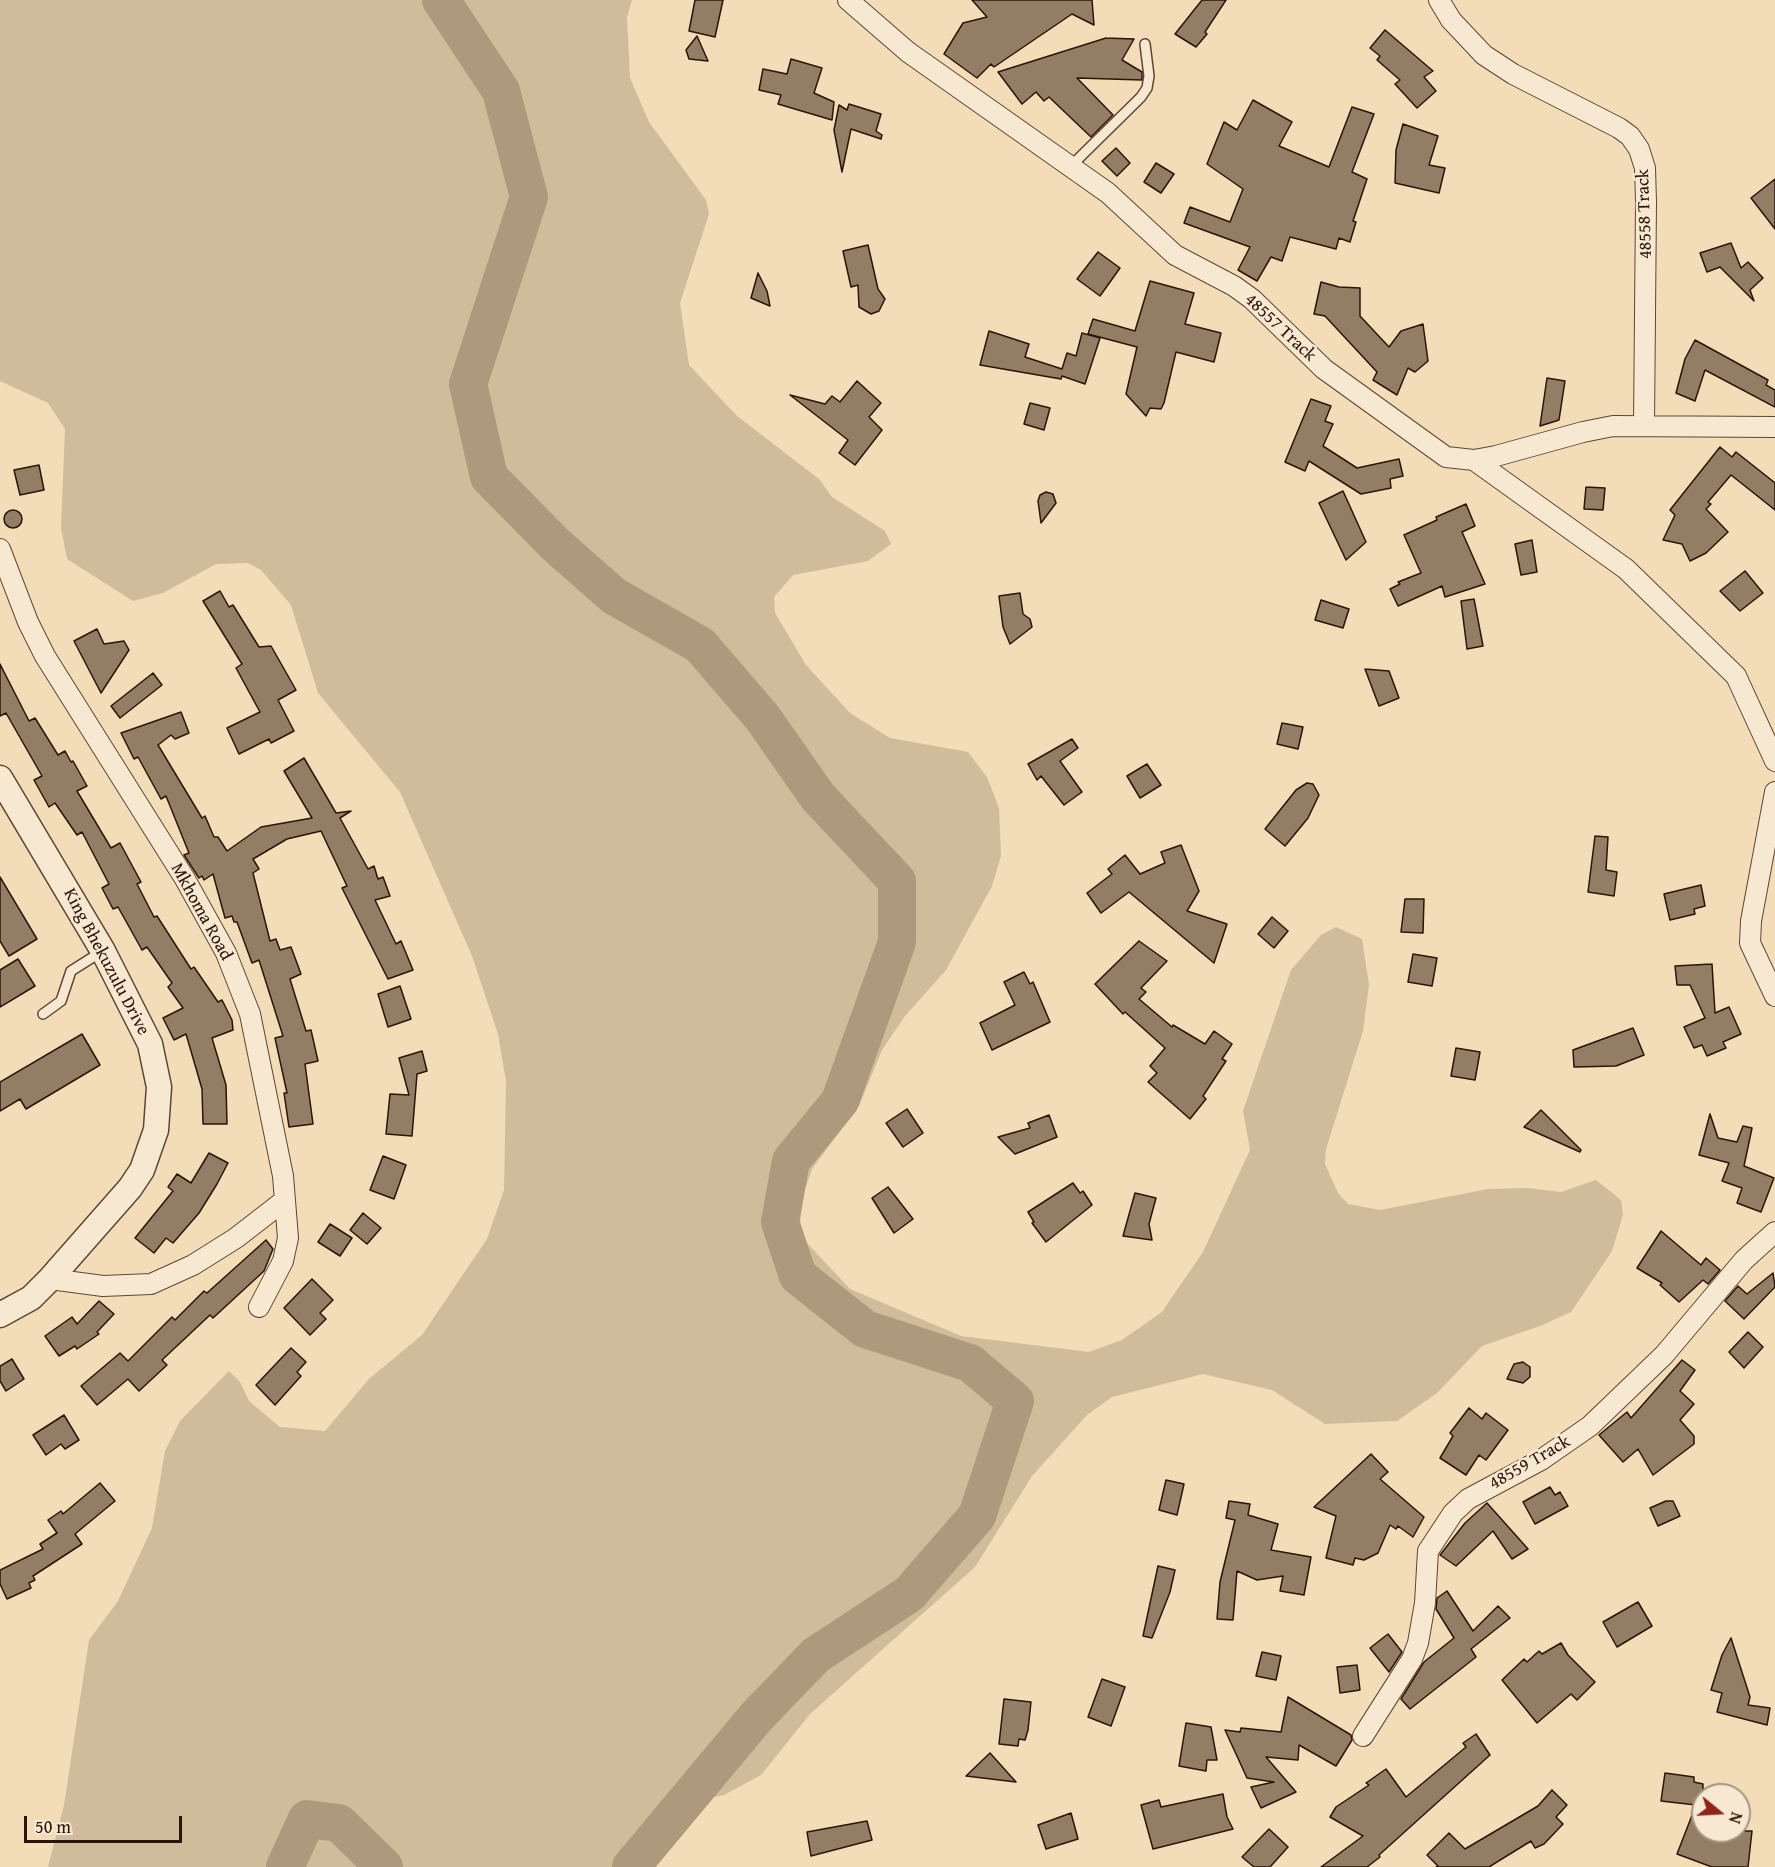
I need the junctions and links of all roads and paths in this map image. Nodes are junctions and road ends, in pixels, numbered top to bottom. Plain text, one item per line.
1 (848, 0) edge
2 (1439, 0) edge
3 (1145, 44) dead end
4 (1070, 167) junction
5 (1644, 426) junction
6 (1775, 427) edge
7 (1474, 460) junction
8 (0, 549) edge
9 (1775, 761) edge
10 (0, 778) edge
11 (1775, 792) edge
12 (103, 951) junction
13 (1775, 996) edge
14 (43, 1014) dead end
15 (285, 1200) junction
16 (1775, 1232) edge
17 (50, 1280) junction
18 (259, 1307) dead end
19 (0, 1315) edge
20 (1363, 1736) dead end

1 - 4 street, 48557 Track
2 - 5 street, 48558 Track
3 - 4 lane
4 - 7 street, 48557 Track
5 - 6 street, 48557 Track
5 - 7 street, 48557 Track
7 - 9 street
8 - 15 street, Mkhoma Road
10 - 12 street, King Bhekuzulu Drive
11 - 13 street
12 - 14 lane
12 - 17 street, King Bhekuzulu Drive
15 - 17 street
15 - 18 street, Mkhoma Road
16 - 20 street, 48559 Track
17 - 19 street, King Bhekuzulu Drive

